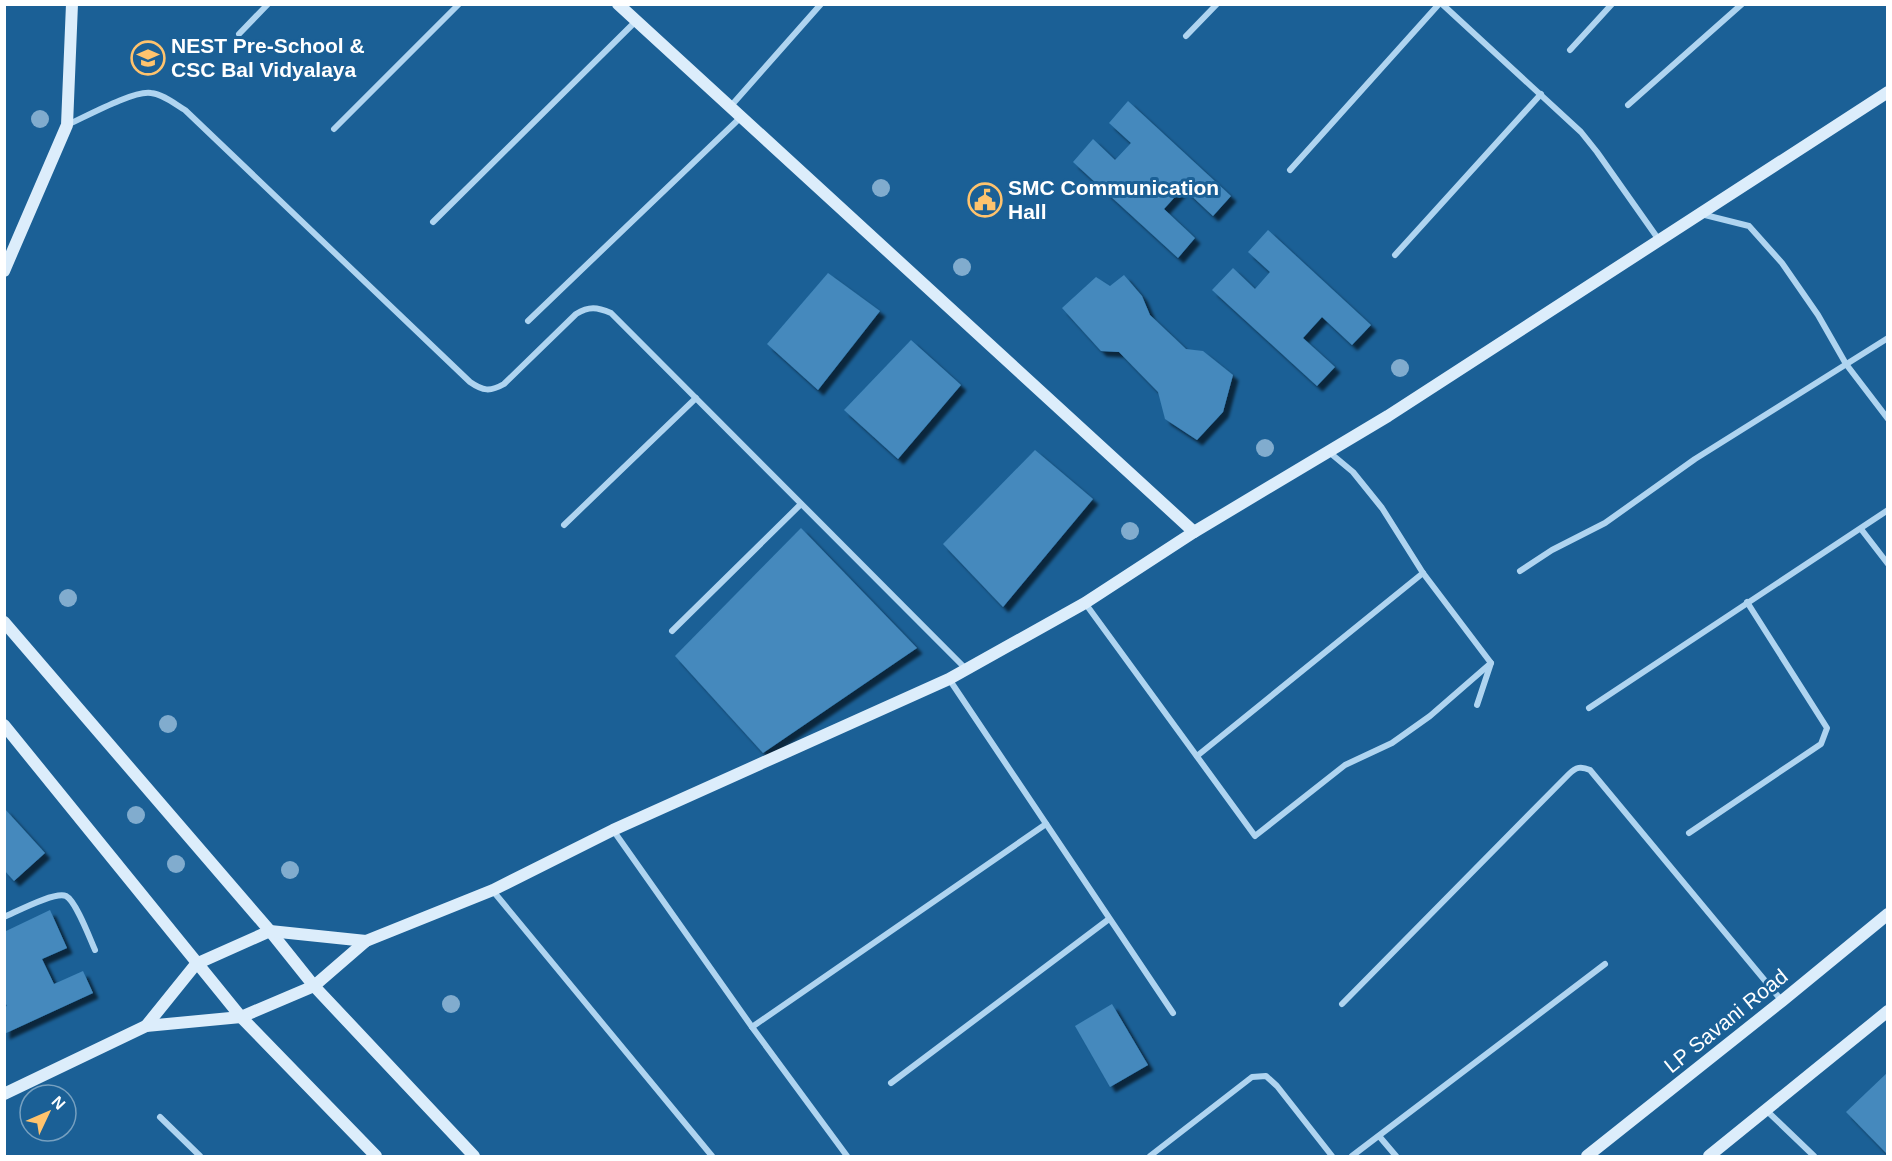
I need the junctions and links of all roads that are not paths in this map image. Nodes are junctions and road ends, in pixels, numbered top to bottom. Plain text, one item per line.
1 (72, 4) edge
2 (268, 4) edge
3 (459, 4) edge
4 (821, 4) edge
5 (1217, 4) edge
6 (1440, 4) edge
7 (1612, 4) edge
8 (1742, 4) edge
9 (624, 6) edge
10 (636, 21) junction
11 (238, 34) dead end
12 (1186, 36) dead end
13 (1570, 50) dead end
14 (1887, 92) edge
15 (1541, 94) junction
16 (1628, 105) dead end
17 (729, 108) junction
18 (740, 118) junction
19 (67, 125) junction
20 (334, 129) dead end
21 (1290, 170) dead end
22 (1700, 214) junction
23 (432, 222) dead end
24 (1659, 240) junction
25 (1395, 255) dead end
26 (4, 271) edge
27 (528, 321) dead end
28 (1887, 338) edge
29 (1846, 364) junction
30 (696, 398) junction
31 (1887, 419) edge
32 (1329, 452) junction
33 (801, 504) junction
34 (1887, 510) edge
35 (564, 525) dead end
36 (1861, 529) junction
37 (1194, 532) junction
38 (1887, 564) edge
39 (1521, 571) dead end
40 (1424, 573) junction
41 (1747, 602) junction
42 (1085, 603) junction
43 (4, 622) edge
44 (672, 632) dead end
45 (1491, 663) junction
46 (966, 669) junction
47 (949, 679) junction
48 (1477, 705) dead end
49 (1589, 708) dead end
50 (4, 725) edge
51 (1197, 756) junction
52 (1046, 824) junction
53 (613, 830) junction
54 (1689, 833) dead end
55 (493, 890) junction
56 (1887, 914) edge
57 (4, 917) edge
58 (1109, 919) junction
59 (270, 932) junction
60 (366, 941) junction
61 (95, 950) dead end
62 (196, 964) junction
63 (1605, 964) dead end
64 (314, 986) junction
65 (1782, 1001) junction
66 (1342, 1004) dead end
67 (1887, 1011) edge
68 (1173, 1013) dead end
69 (241, 1017) junction
70 (146, 1026) junction
71 (752, 1028) junction
72 (891, 1083) dead end
73 (4, 1094) edge
74 (1766, 1110) junction
75 (160, 1117) dead end
76 (1379, 1136) junction
77 (200, 1156) edge
78 (376, 1156) edge
79 (474, 1156) edge
80 (712, 1156) edge
81 (847, 1156) edge
82 (1150, 1156) edge
83 (1332, 1156) edge
84 (1352, 1156) edge
85 (1396, 1156) edge
86 (1587, 1156) edge
87 (1709, 1156) edge
88 (1814, 1156) edge

1 - 19 street
2 - 11 street
3 - 20 street
4 - 17 street
5 - 12 street
6 - 15 street
6 - 21 street
7 - 13 street
8 - 16 street
9 - 10 street
10 - 17 street
10 - 23 street
14 - 22 street
15 - 24 street
15 - 25 street
17 - 18 street
18 - 27 street
18 - 37 street
19 - 26 street
19 - 30 street
22 - 24 street
22 - 29 street
24 - 32 street
28 - 29 street
29 - 31 street
29 - 39 street
30 - 33 street
30 - 35 street
32 - 37 street
32 - 40 street
33 - 44 street
33 - 46 street
34 - 36 street
36 - 38 street
36 - 41 street
37 - 42 street
40 - 45 street
40 - 51 street
41 - 49 street
41 - 54 street
42 - 46 street
42 - 51 street
43 - 59 street
45 - 48 street
45 - 51 street
46 - 47 street
47 - 52 street
47 - 53 street
50 - 62 street
52 - 58 street
52 - 71 street
53 - 55 street
53 - 71 street
55 - 60 street
55 - 80 street
56 - 65 street, LP Savani Road
57 - 61 street
58 - 68 street
58 - 72 street
59 - 60 street
59 - 62 street
59 - 64 street
60 - 64 street
62 - 69 street
62 - 70 street
63 - 76 street
64 - 69 street
64 - 79 street
65 - 66 street
65 - 86 street, LP Savani Road
67 - 74 street
69 - 70 street
69 - 78 street
70 - 73 street
71 - 81 street
74 - 87 street
74 - 88 street
75 - 77 street
76 - 84 street
76 - 85 street
82 - 83 street

